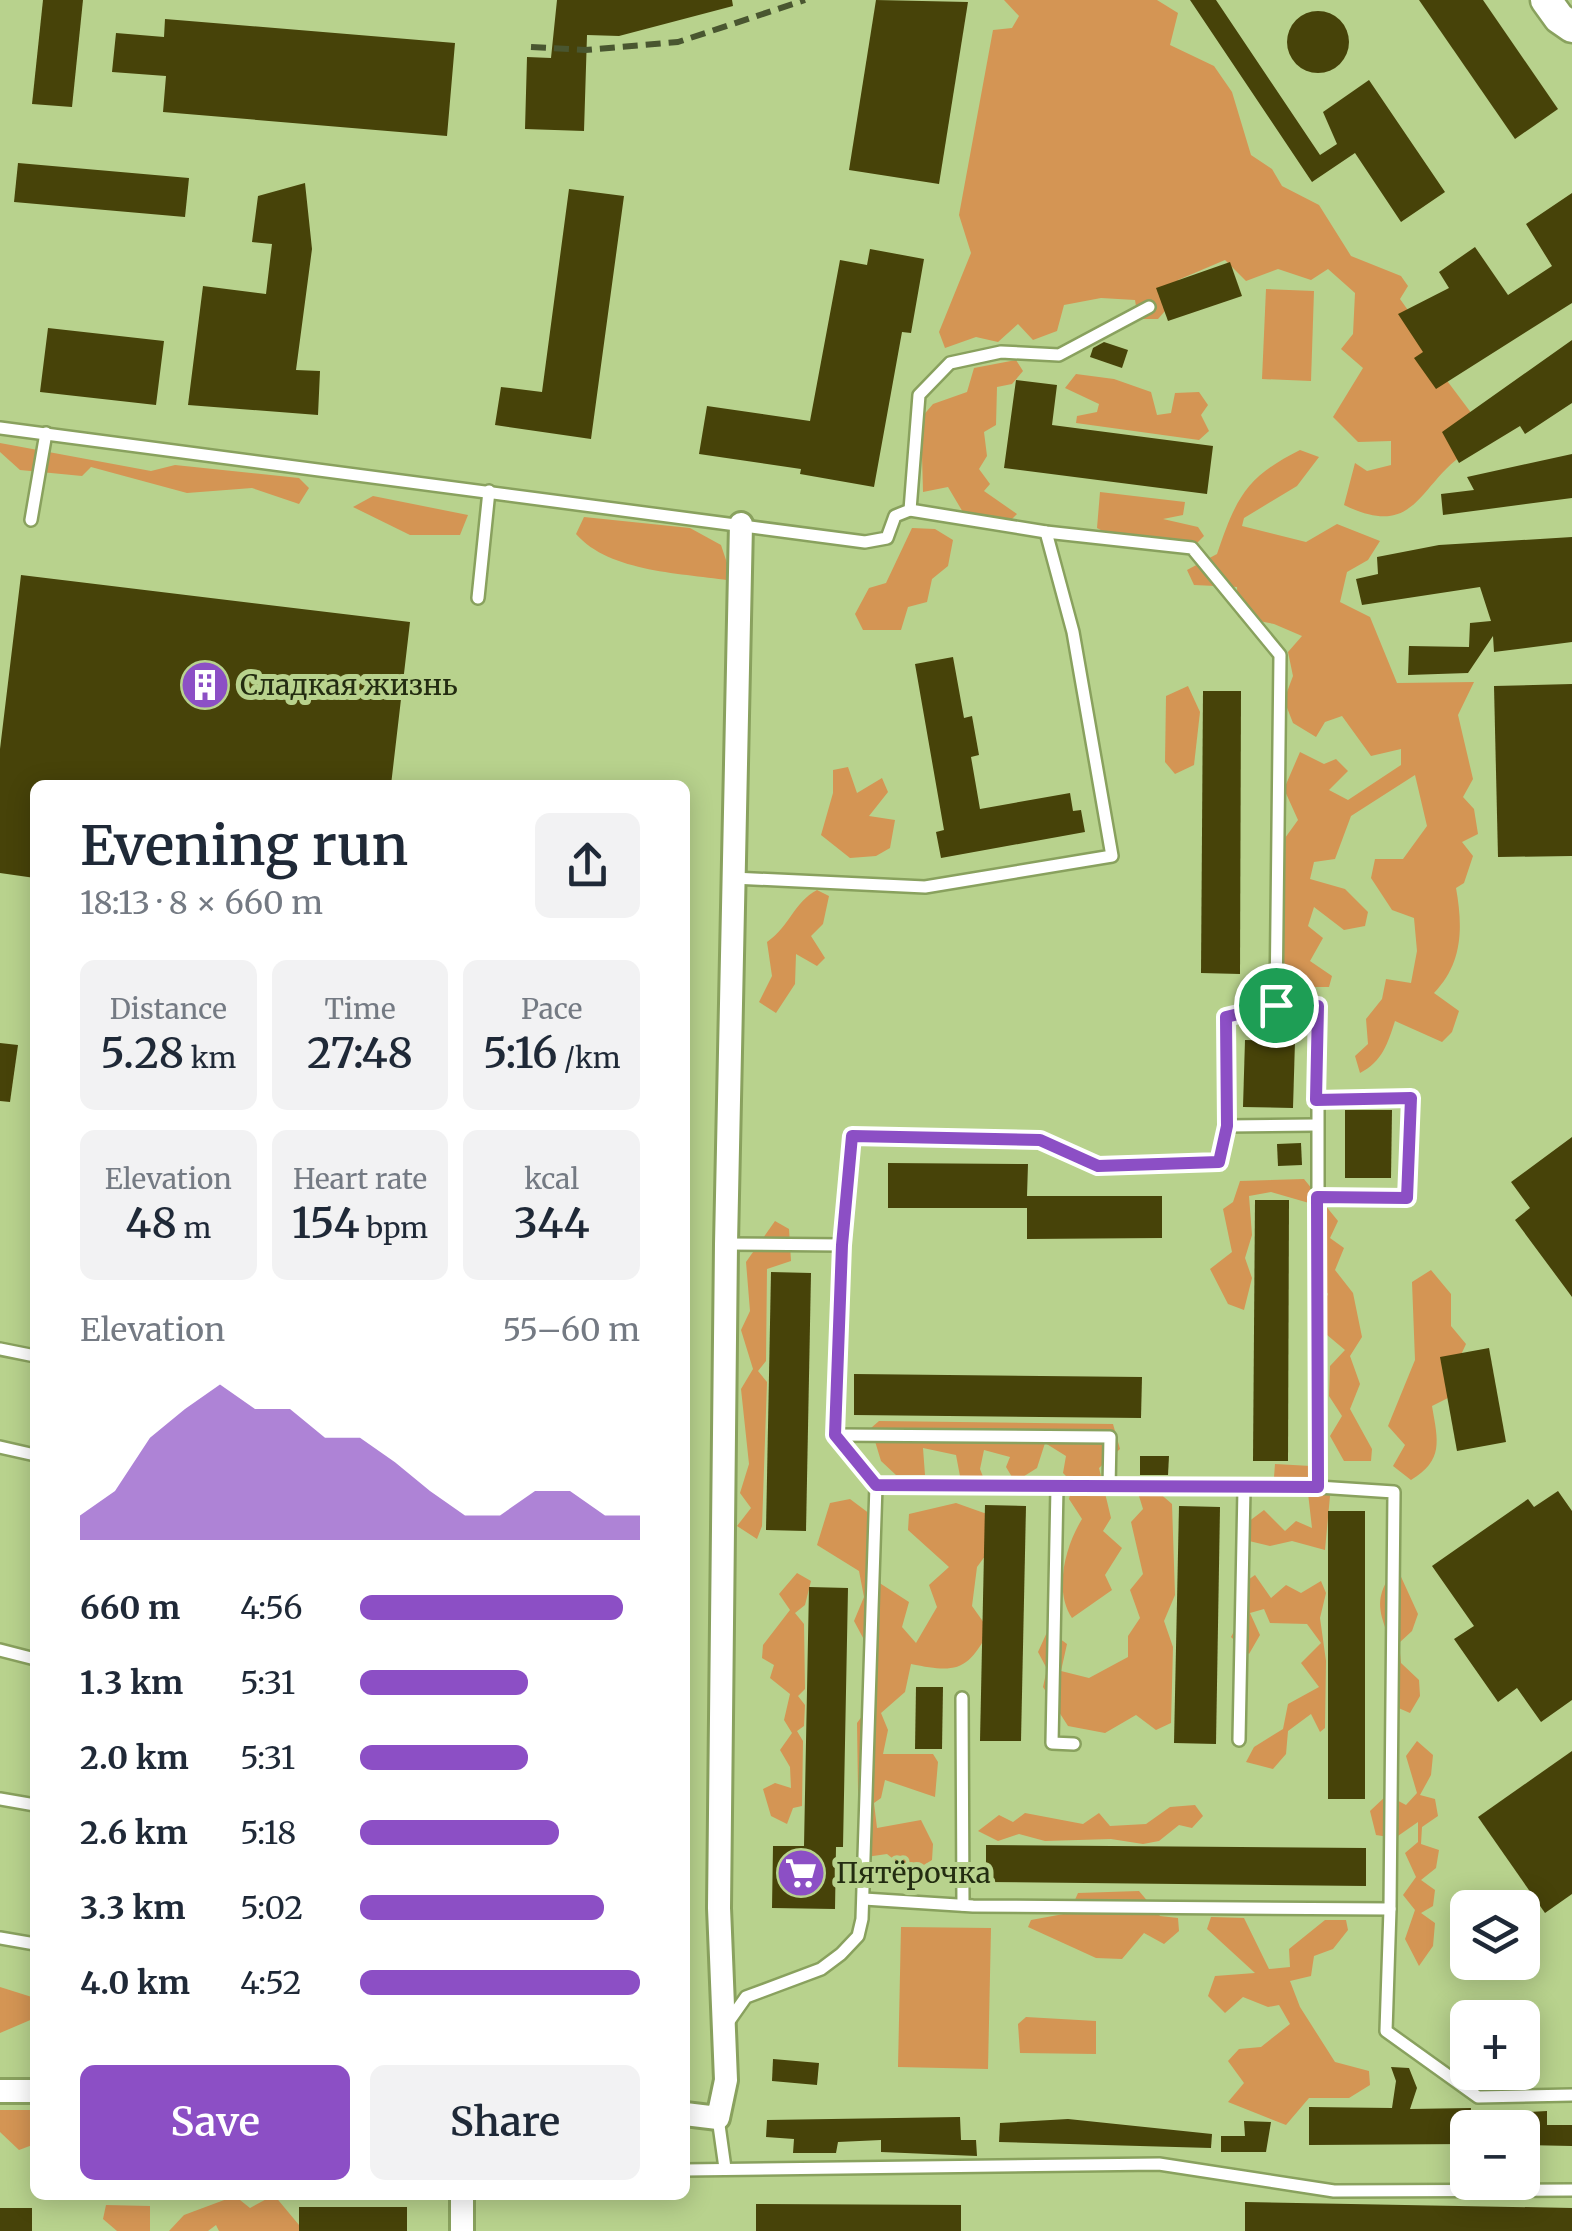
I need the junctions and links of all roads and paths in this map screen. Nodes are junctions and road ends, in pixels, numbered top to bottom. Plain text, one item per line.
1 (1546, 0) edge
2 (1572, 27) edge
3 (1150, 306) dead end
4 (0, 428) edge
5 (46, 434) junction
6 (489, 491) junction
7 (910, 510) junction
8 (30, 520) dead end
9 (741, 524) junction
10 (1046, 532) junction
11 (478, 598) dead end
12 (733, 878) junction
13 (1276, 1005) junction
14 (1316, 1100) junction
15 (1316, 1125) junction
16 (1227, 1126) junction
17 (1317, 1197) junction
18 (726, 1244) junction
19 (842, 1245) junction
20 (0, 1349) edge
21 (30, 1355) edge
22 (835, 1435) junction
23 (0, 1448) edge
24 (30, 1454) edge
25 (876, 1485) junction
26 (1057, 1487) junction
27 (1318, 1487) junction
28 (1109, 1488) junction
29 (1244, 1489) junction
30 (0, 1650) edge
31 (30, 1658) edge
32 (962, 1698) dead end
33 (1239, 1740) dead end
34 (1074, 1744) dead end
35 (0, 1800) edge
36 (30, 1804) edge
37 (864, 1899) junction
38 (963, 1905) junction
39 (1390, 1909) junction
40 (0, 1938) edge
41 (30, 1943) edge
42 (724, 2027) junction
43 (0, 2091) edge
44 (30, 2091) edge
45 (1572, 2095) edge
46 (690, 2115) edge
47 (718, 2118) junction
48 (726, 2168) junction
49 (690, 2170) edge
50 (1572, 2190) edge
51 (462, 2200) edge
52 (462, 2231) edge

1 - 2 street
3 - 7 lane
4 - 5 lane
5 - 6 lane
5 - 8 lane
6 - 9 lane
6 - 11 lane
7 - 9 lane
7 - 10 lane
9 - 12 street
10 - 12 lane
10 - 13 lane
12 - 18 street
13 - 14 lane
13 - 16 lane
14 - 15 lane
14 - 17 lane
15 - 16 lane
15 - 17 lane
16 - 19 lane
17 - 27 lane
18 - 19 lane
18 - 42 street
19 - 22 lane
20 - 21 lane
22 - 25 lane
22 - 28 lane
23 - 24 lane
25 - 26 lane
25 - 37 lane
26 - 28 lane
26 - 34 lane
27 - 29 lane
27 - 39 lane
28 - 29 lane
29 - 33 lane
30 - 31 lane
32 - 38 lane
35 - 36 lane
37 - 38 lane
37 - 42 lane
38 - 39 lane
39 - 45 lane
40 - 41 lane
42 - 47 street
43 - 44 street
46 - 47 street
47 - 48 lane
48 - 49 lane
48 - 50 lane
51 - 52 street

